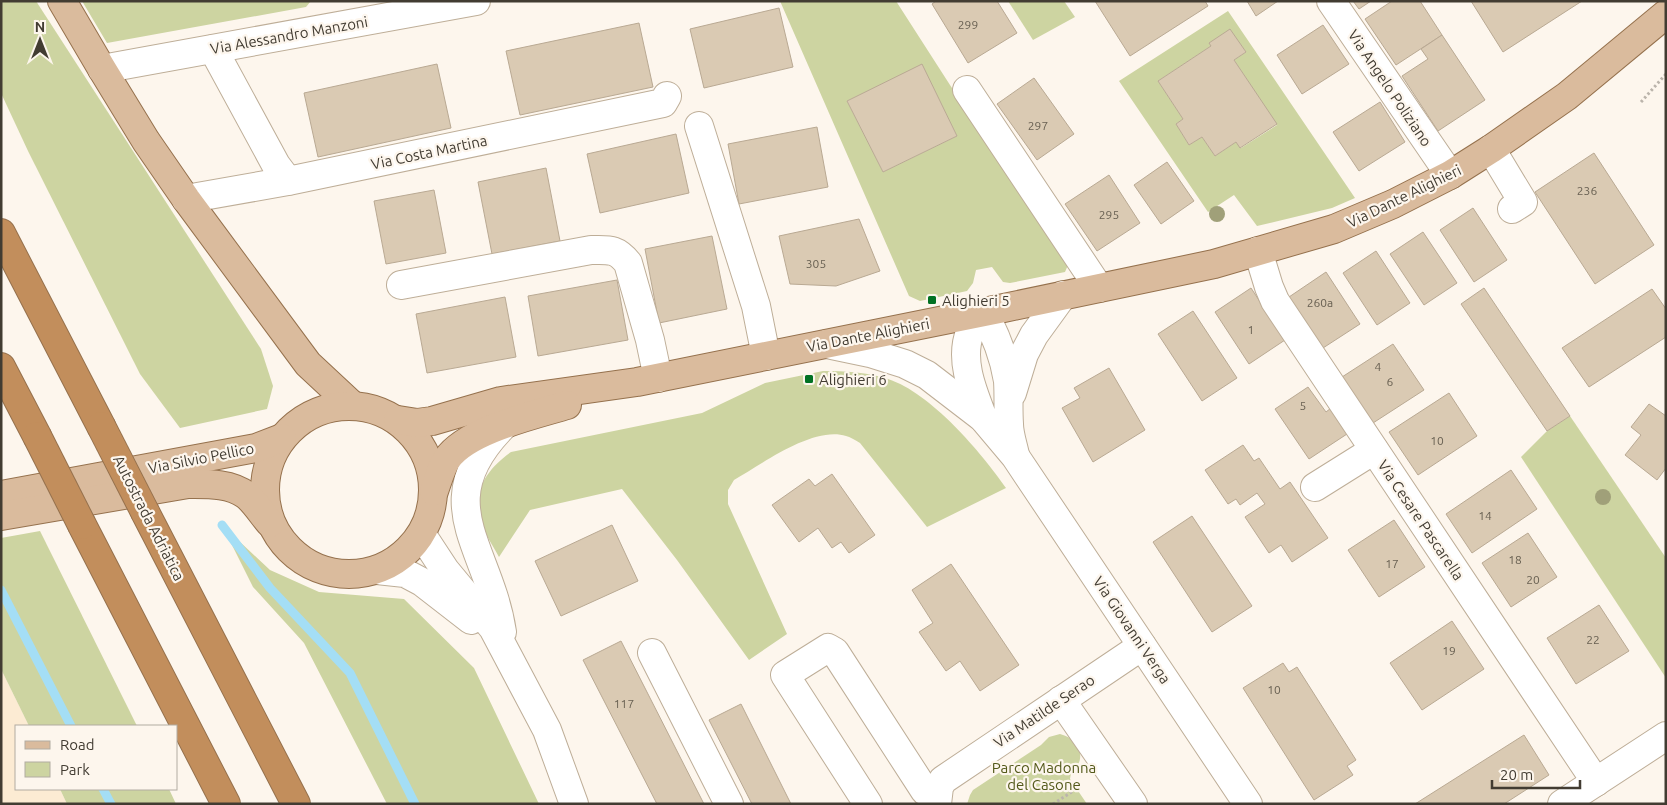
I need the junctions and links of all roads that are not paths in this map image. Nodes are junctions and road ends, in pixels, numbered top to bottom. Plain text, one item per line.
1 (62, 1) edge
2 (476, 1) edge
3 (1331, 1) edge
4 (348, 13) edge
5 (1666, 14) edge
6 (213, 49) junction
7 (102, 69) junction
8 (967, 90) dead end
9 (667, 96) dead end
10 (700, 126) dead end
11 (1491, 149) junction
12 (1450, 175) junction
13 (288, 181) junction
14 (186, 199) junction
15 (1512, 209) dead end
16 (1, 233) edge
17 (1258, 251) junction
18 (401, 286) dead end
19 (1099, 288) junction
20 (1062, 295) junction
21 (983, 312) junction
22 (827, 344) junction
23 (766, 356) junction
24 (308, 364) junction
25 (1, 367) edge
26 (648, 380) junction
27 (1010, 402) junction
28 (352, 405) junction
29 (983, 418) junction
30 (302, 419) junction
31 (398, 420) junction
32 (504, 424) junction
33 (282, 438) junction
34 (1374, 450) junction
35 (1015, 456) junction
36 (1315, 488) dead end
37 (434, 491) junction
38 (1, 495) edge
39 (1, 516) edge
40 (272, 526) junction
41 (422, 535) junction
42 (377, 570) junction
43 (1142, 646) junction
44 (504, 648) junction
45 (652, 653) dead end
46 (1062, 700) junction
47 (1666, 736) edge
48 (1596, 782) junction
49 (937, 800) edge
50 (226, 804) edge
51 (296, 804) edge
52 (574, 804) edge
53 (729, 804) edge
54 (868, 804) edge
55 (1133, 804) edge
56 (1248, 804) edge
57 (1562, 804) edge

1 - 7 main road
2 - 4 street, Via Alessandro Manzoni
3 - 12 street, Via Angelo Poliziano
4 - 6 street, Via Alessandro Manzoni
5 - 11 main road, Via Dante Alighieri
6 - 7 street, Via Alessandro Manzoni
6 - 13 street
7 - 14 main road
8 - 19 street
9 - 13 street, Via Costa Martina
10 - 23 street
11 - 12 main road, Via Dante Alighieri
11 - 15 street
12 - 17 main road, Via Dante Alighieri
13 - 14 street, Via Costa Martina
14 - 24 main road
16 - 51 highway, Autostrada Adriatica, bridge
17 - 19 main road, Via Dante Alighieri
17 - 34 street, Via Cesare Pascarella
18 - 26 street
19 - 20 main road, Via Dante Alighieri
20 - 21 main road, Via Dante Alighieri
20 - 27 street, Via Giovanni Verga
21 - 22 main road, Via Dante Alighieri
21 - 27 street, Via Giovanni Verga
21 - 29 street, Via Giovanni Verga
22 - 23 main road, Via Dante Alighieri
22 - 29 street, Via Giovanni Verga
23 - 26 main road, Via Dante Alighieri
24 - 28 main road
24 - 30 main road
25 - 50 highway, bridge
26 - 31 main road, Via Dante Alighieri
26 - 32 main road, Via Dante Alighieri
27 - 35 street, Via Giovanni Verga
28 - 30 main road
28 - 31 main road
29 - 35 street, Via Giovanni Verga
30 - 33 main road
31 - 37 main road
32 - 37 main road, Via Dante Alighieri
32 - 44 street
33 - 38 main road, Via Silvio Pellico
33 - 40 main road
34 - 36 street
34 - 48 street, Via Cesare Pascarella
35 - 43 street, Via Giovanni Verga
37 - 41 main road
39 - 40 main road, Via Silvio Pellico
40 - 42 main road
41 - 42 main road
41 - 44 street
42 - 44 street
43 - 46 street, Via Matilde Serao
43 - 56 street, Via Giovanni Verga
44 - 52 street
45 - 53 street
46 - 49 street, Via Matilde Serao
46 - 55 street
47 - 48 street
48 - 57 street
49 - 54 street

